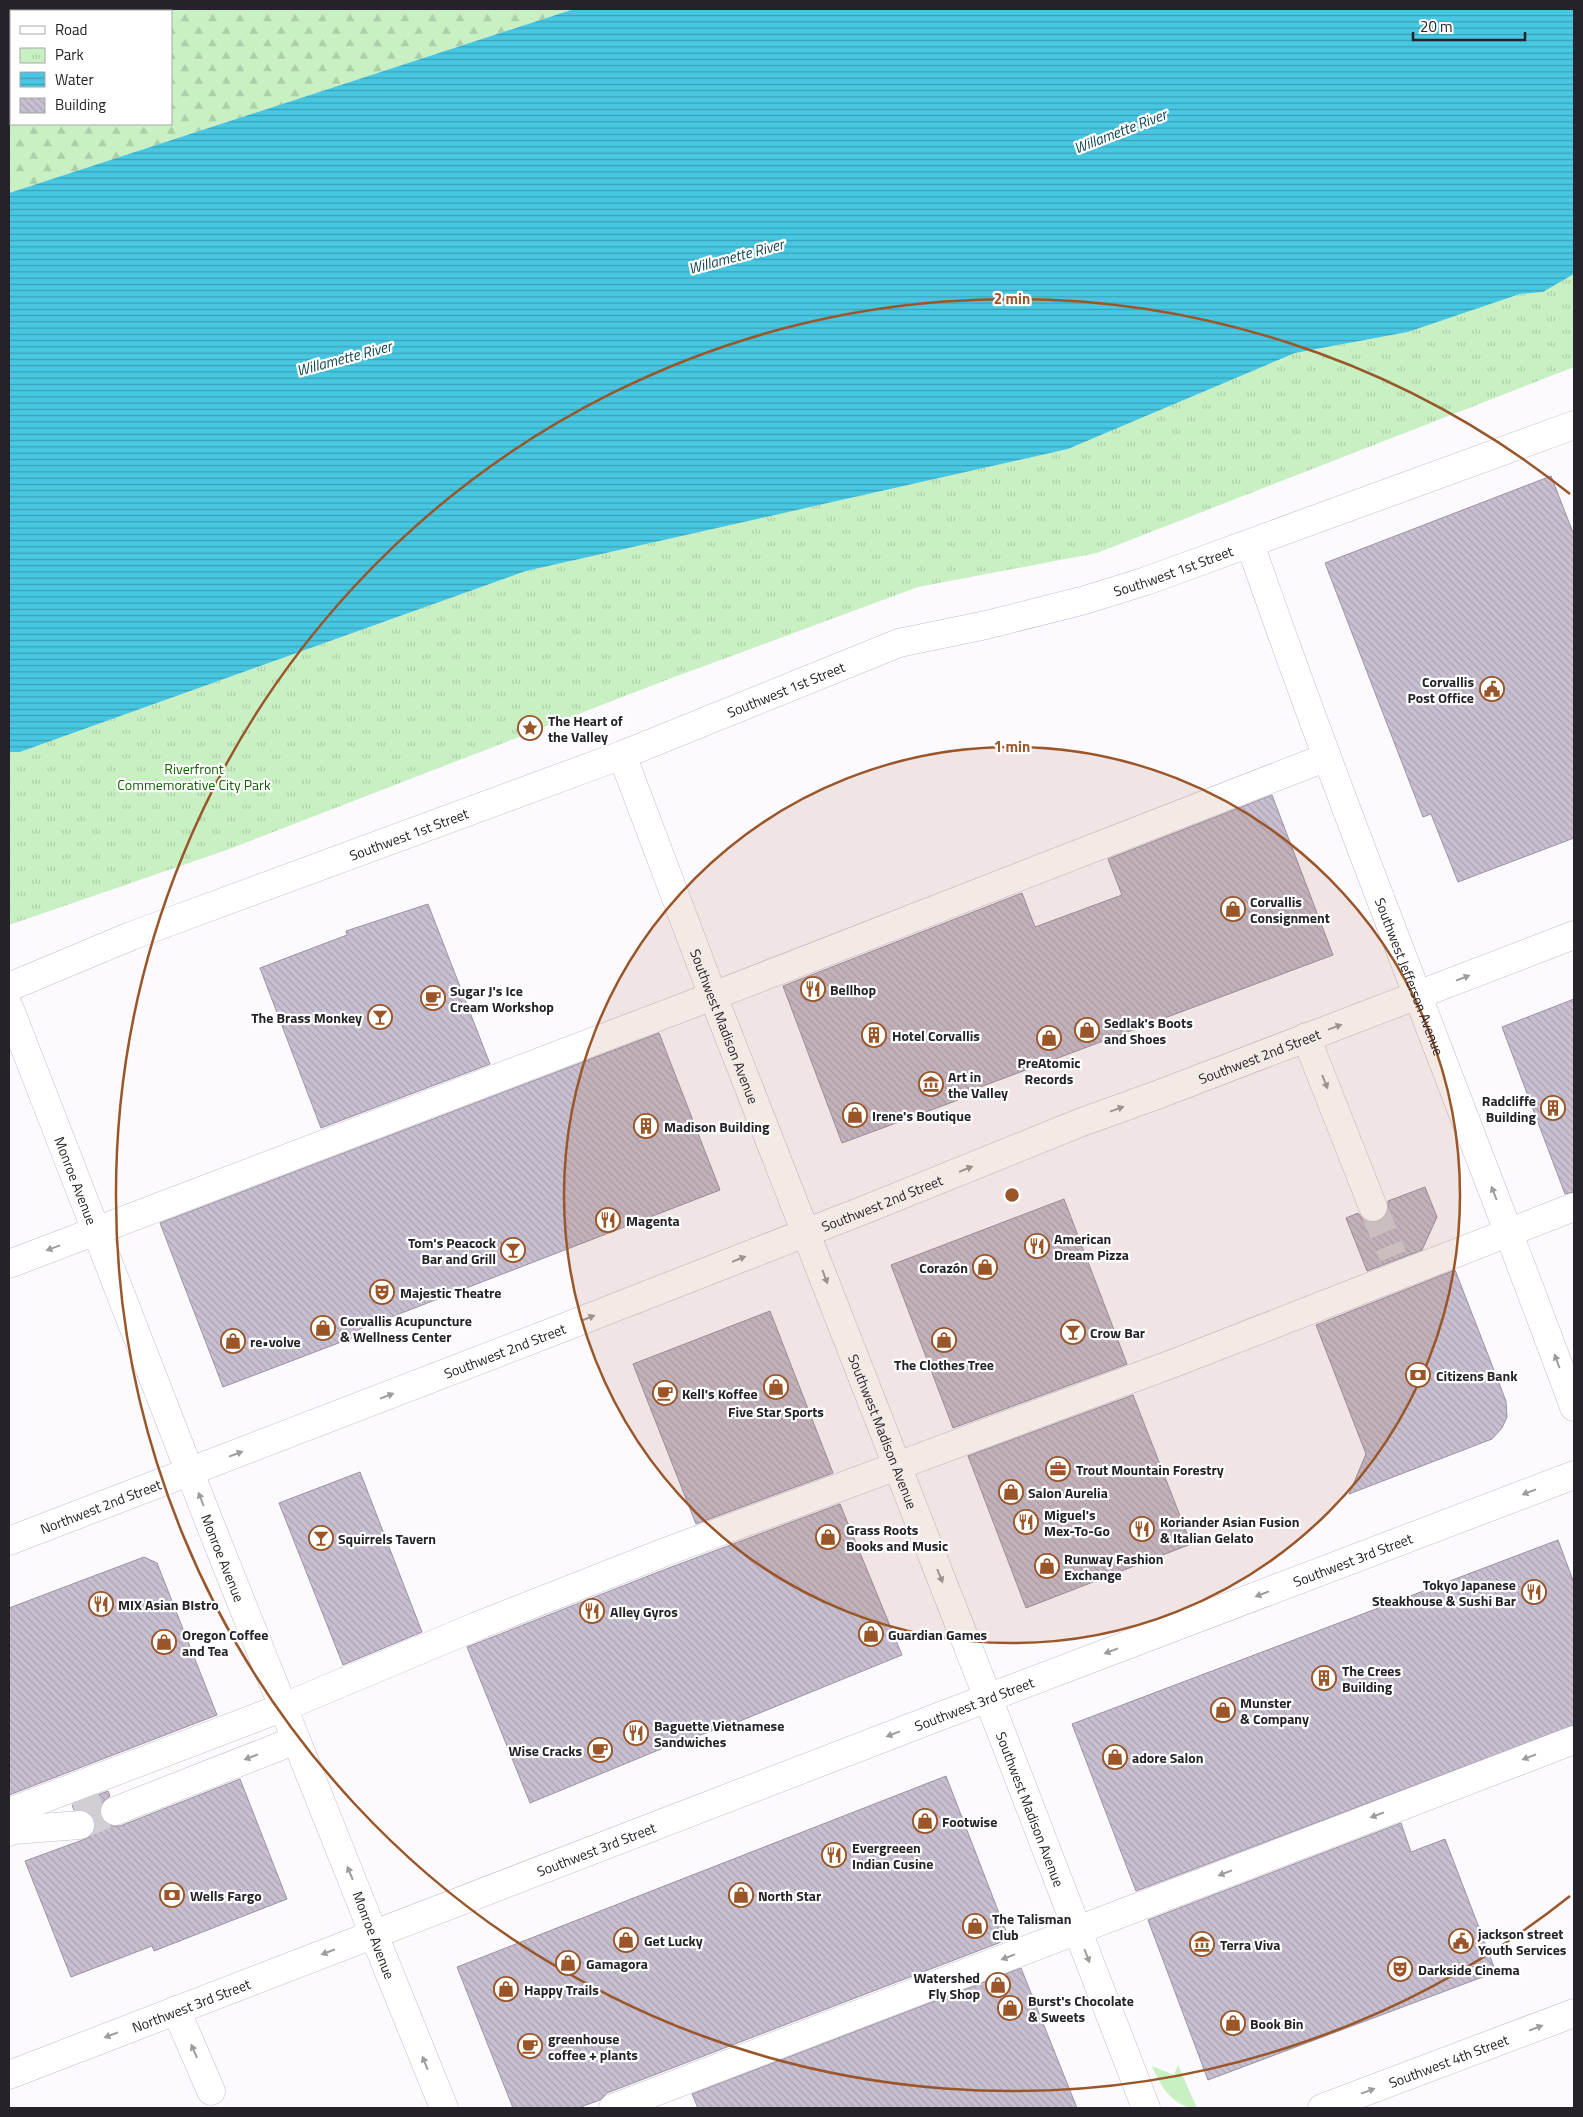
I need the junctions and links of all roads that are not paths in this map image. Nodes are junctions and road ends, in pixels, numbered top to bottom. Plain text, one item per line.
1 (1574, 425) edge
2 (1250, 544) junction
3 (622, 755) junction
4 (1327, 757) junction
5 (1574, 935) edge
6 (9, 987) edge
7 (714, 996) junction
8 (1417, 996) junction
9 (9, 1007) edge
10 (1306, 1037) junction
11 (1373, 1207) tunnel mouth
12 (1574, 1207) edge
13 (96, 1232) junction
14 (807, 1232) junction
15 (1510, 1232) junction
16 (9, 1264) edge
17 (1574, 1407) edge
18 (897, 1467) junction
19 (190, 1472) junction
20 (1574, 1475) edge
21 (9, 1541) edge
22 (988, 1698) junction
23 (290, 1723) junction
24 (1574, 1740) edge
25 (112, 1802) tunnel mouth
26 (77, 1816) tunnel mouth
27 (11, 1825) edge
28 (1077, 1930) junction
29 (374, 1935) junction
30 (176, 2010) junction
31 (1574, 2013) edge
32 (9, 2075) edge
33 (211, 2091) dead end
34 (444, 2108) edge
35 (613, 2108) edge
36 (1146, 2108) edge
37 (1322, 2108) edge

1 - 2 main road, Southwest 1st Street
2 - 3 main road, Southwest 1st Street
2 - 4 main road, Southwest Jefferson Avenue
3 - 6 main road, Southwest 1st Street
3 - 7 main road, Southwest Madison Avenue
4 - 7 main road
4 - 8 main road, Southwest Jefferson Avenue
8 -> 5 main road, Southwest 2nd Street
7 - 13 main road
7 - 14 main road, Southwest Madison Avenue
10 -> 8 main road, Southwest 2nd Street
15 -> 8 main road, Southwest Jefferson Avenue
9 - 13 main road, Monroe Avenue
10 -> 11 main road
14 -> 10 main road, Southwest 2nd Street
12 - 15 main road
13 -> 16 main road
13 - 19 main road, Monroe Avenue
14 -> 18 main road, Southwest Madison Avenue
19 -> 14 main road, Southwest 2nd Street
17 -> 15 main road, Southwest Jefferson Avenue
15 - 18 main road
18 -> 22 main road, Southwest Madison Avenue
18 - 23 main road
19 - 21 main road, Northwest 2nd Street
23 -> 19 main road, Monroe Avenue
20 -> 22 main road, Southwest 3rd Street
22 - 28 main road, Southwest Madison Avenue
22 -> 29 main road, Southwest 3rd Street
23 -> 25 main road
23 - 27 main road
29 -> 23 main road, Monroe Avenue
24 -> 28 main road
26 - 27 main road
28 -> 35 main road
28 -> 36 main road, Southwest Madison Avenue
29 -> 30 main road, Northwest 3rd Street
34 -> 29 main road, Monroe Avenue
30 -> 32 main road, Northwest 3rd Street
33 -> 30 main road
37 -> 31 main road, Southwest 4th Street

